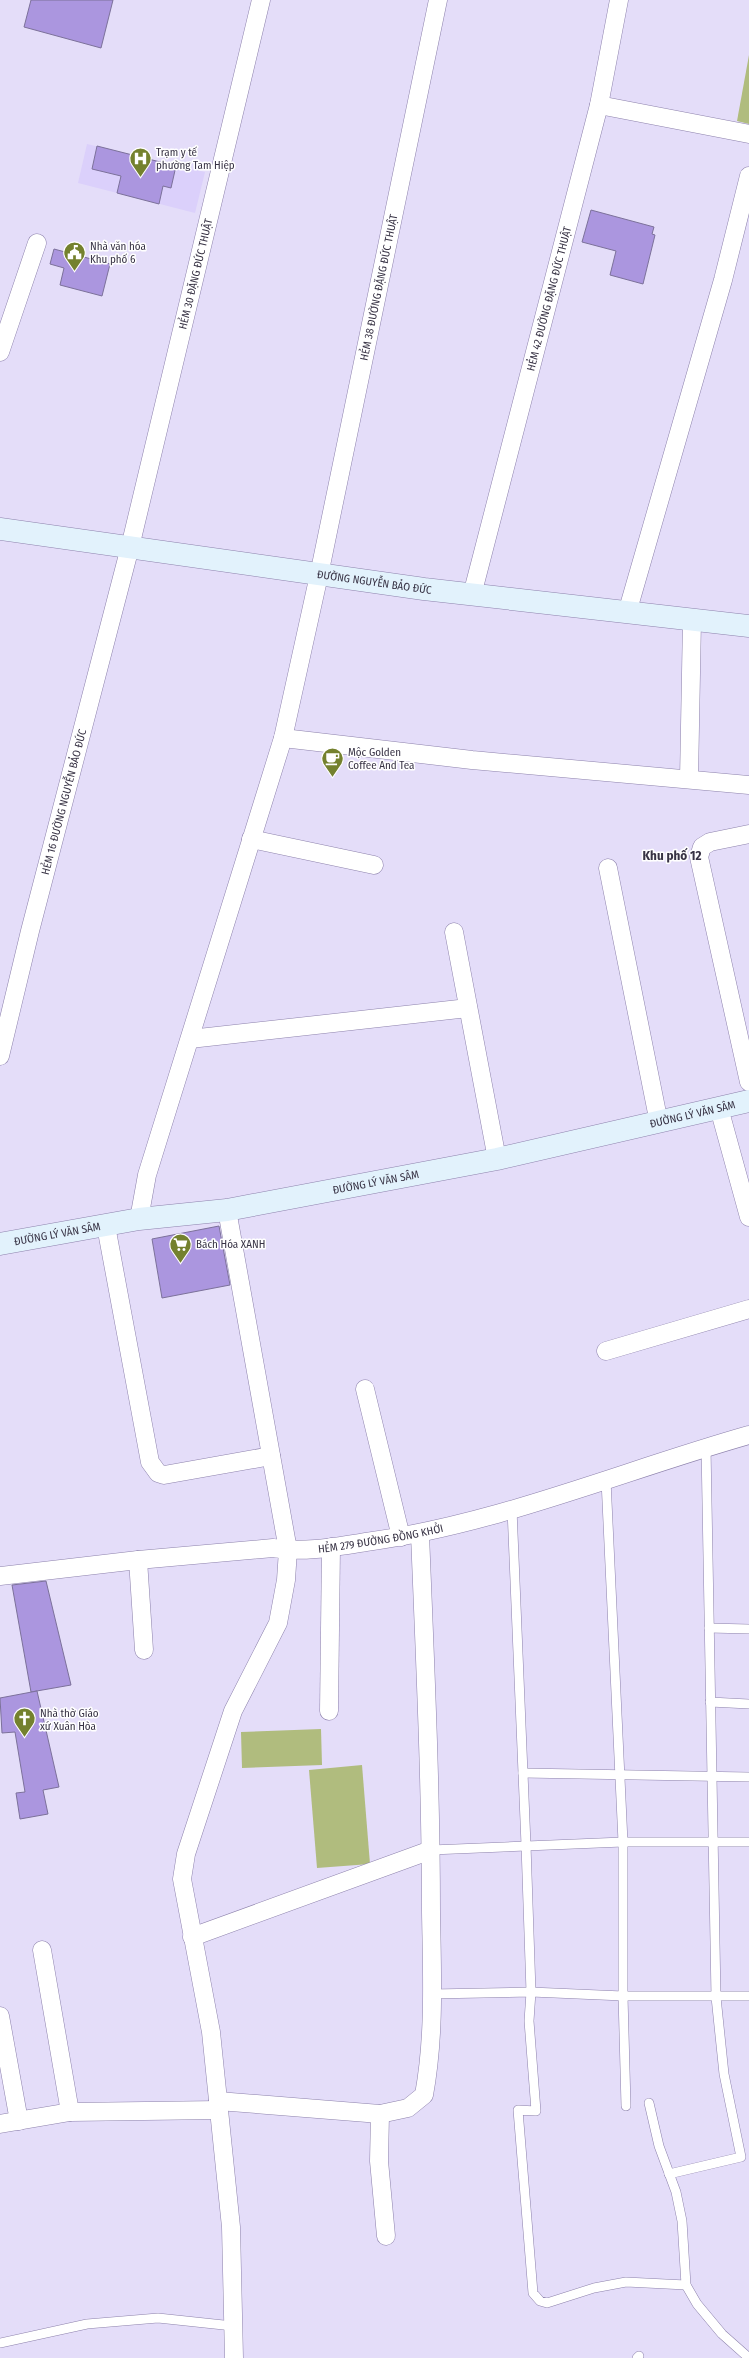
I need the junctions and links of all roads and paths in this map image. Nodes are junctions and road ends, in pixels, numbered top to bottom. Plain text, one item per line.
1 (260, 0) edge
2 (438, 0) edge
3 (619, 0) edge
4 (599, 105) junction
5 (749, 134) edge
6 (749, 176) edge
7 (37, 243) dead end
8 (0, 352) edge
9 (0, 529) edge
10 (130, 547) junction
11 (319, 574) junction
12 (472, 595) junction
13 (627, 613) junction
14 (692, 620) junction
15 (749, 626) edge
16 (283, 738) junction
17 (689, 779) junction
18 (749, 784) edge
19 (749, 834) edge
20 (251, 839) junction
21 (374, 865) dead end
22 (608, 868) dead end
23 (454, 932) dead end
24 (468, 1008) junction
25 (190, 1039) junction
26 (0, 1056) edge
27 (749, 1082) edge
28 (749, 1101) edge
29 (718, 1108) junction
30 (659, 1123) junction
31 (497, 1159) junction
32 (227, 1210) junction
33 (749, 1218) edge
34 (139, 1219) junction
35 (106, 1226) junction
36 (0, 1244) edge
37 (749, 1309) edge
38 (606, 1351) dead end
39 (365, 1389) dead end
40 (749, 1435) edge
41 (706, 1447) junction
42 (271, 1456) junction
43 (606, 1480) junction
44 (512, 1509) junction
45 (420, 1534) junction
46 (401, 1537) junction
47 (331, 1547) junction
48 (288, 1550) junction
49 (138, 1560) junction
50 (0, 1576) edge
51 (709, 1628) junction
52 (749, 1629) edge
53 (144, 1650) dead end
54 (710, 1702) junction
55 (749, 1704) edge
56 (329, 1711) dead end
57 (523, 1773) junction
58 (620, 1773) junction
59 (711, 1776) junction
60 (749, 1777) edge
61 (623, 1842) junction
62 (712, 1842) junction
63 (749, 1842) edge
64 (526, 1845) junction
65 (431, 1850) junction
66 (192, 1937) junction
67 (42, 1950) dead end
68 (531, 1992) junction
69 (432, 1994) junction
70 (623, 1996) junction
71 (749, 1996) edge
72 (716, 1997) junction
73 (0, 2016) edge
74 (649, 2103) dead end
75 (218, 2106) junction
76 (626, 2106) dead end
77 (70, 2112) junction
78 (380, 2114) junction
79 (20, 2121) junction
80 (0, 2124) edge
81 (669, 2174) junction
82 (386, 2236) dead end
83 (686, 2285) junction
84 (233, 2326) junction
85 (0, 2343) edge
86 (234, 2358) edge
87 (749, 2358) edge

1 - 10 street, HẺM 30 ĐẶNG ĐỨC THUẬT
2 - 11 street, HẺM 38 ĐƯỜNG ĐẶNG ĐỨC THUẬT
3 - 4 street, HẺM 42 ĐƯỜNG ĐẶNG ĐỨC THUẬT
4 - 5 street
4 - 12 street, HẺM 42 ĐƯỜNG ĐẶNG ĐỨC THUẬT
6 - 13 street
7 - 8 street
9 - 10 street, ĐƯỜNG NGUYỄN BẢO ĐỨC
10 - 11 street, ĐƯỜNG NGUYỄN BẢO ĐỨC
10 - 26 street, HẺM 16 ĐƯỜNG NGUYỄN BẢO ĐỨC
11 - 12 street, ĐƯỜNG NGUYỄN BẢO ĐỨC
11 - 16 street, HẺM 38 ĐƯỜNG ĐẶNG ĐỨC THUẬT
12 - 13 street, ĐƯỜNG NGUYỄN BẢO ĐỨC
13 - 14 street, ĐƯỜNG NGUYỄN BẢO ĐỨC
14 - 15 street, ĐƯỜNG NGUYỄN BẢO ĐỨC
14 - 17 street
16 - 17 street
16 - 20 street, HẺM 38 ĐƯỜNG ĐẶNG ĐỨC THUẬT
17 - 18 street
19 - 27 street
20 - 21 street
20 - 25 street, HẺM 38 ĐƯỜNG ĐẶNG ĐỨC THUẬT
22 - 30 street
23 - 24 street
24 - 25 street
24 - 31 street
25 - 34 street, HẺM 38 ĐƯỜNG ĐẶNG ĐỨC THUẬT
28 - 29 street, ĐƯỜNG LÝ VĂN SÂM
29 - 30 street, ĐƯỜNG LÝ VĂN SÂM
29 - 33 street
30 - 31 street, ĐƯỜNG LÝ VĂN SÂM
31 - 32 street, ĐƯỜNG LÝ VĂN SÂM
32 - 34 street, ĐƯỜNG LÝ VĂN SÂM
32 - 42 street
34 - 35 street, ĐƯỜNG LÝ VĂN SÂM
35 - 36 street, ĐƯỜNG LÝ VĂN SÂM
35 - 42 street
37 - 38 street
39 - 46 street
40 - 41 street, HẺM 279 ĐƯỜNG ĐỒNG KHỞI
41 - 43 street, HẺM 279 ĐƯỜNG ĐỒNG KHỞI
41 - 51 lane
42 - 48 street
43 - 44 street, HẺM 279 ĐƯỜNG ĐỒNG KHỞI
43 - 58 lane
44 - 45 street, HẺM 279 ĐƯỜNG ĐỒNG KHỞI
44 - 57 lane
45 - 46 street, HẺM 279 ĐƯỜNG ĐỒNG KHỞI
45 - 65 street
46 - 47 street, HẺM 279 ĐƯỜNG ĐỒNG KHỞI
47 - 48 street, HẺM 279 ĐƯỜNG ĐỒNG KHỞI
47 - 56 street
48 - 49 street, HẺM 279 ĐƯỜNG ĐỒNG KHỞI
48 - 66 street
49 - 50 street, HẺM 279 ĐƯỜNG ĐỒNG KHỞI
49 - 53 street
51 - 52 lane
51 - 54 lane
54 - 55 lane
54 - 59 lane
57 - 58 lane
57 - 64 lane
58 - 59 lane
58 - 61 lane
59 - 60 lane
59 - 62 lane
61 - 62 lane
61 - 64 lane
61 - 70 lane
62 - 63 lane
62 - 72 lane
64 - 65 lane
64 - 68 lane
65 - 66 street
65 - 69 street
66 - 75 street
67 - 77 street
68 - 69 lane
68 - 70 lane
68 - 83 lane
69 - 78 street
70 - 72 lane
70 - 76 lane
71 - 72 lane
72 - 81 lane
73 - 79 street
74 - 81 lane
75 - 77 street
75 - 78 street
75 - 84 street
77 - 79 street
78 - 82 street
79 - 80 street
81 - 83 lane
83 - 87 lane
84 - 85 lane
84 - 86 street

